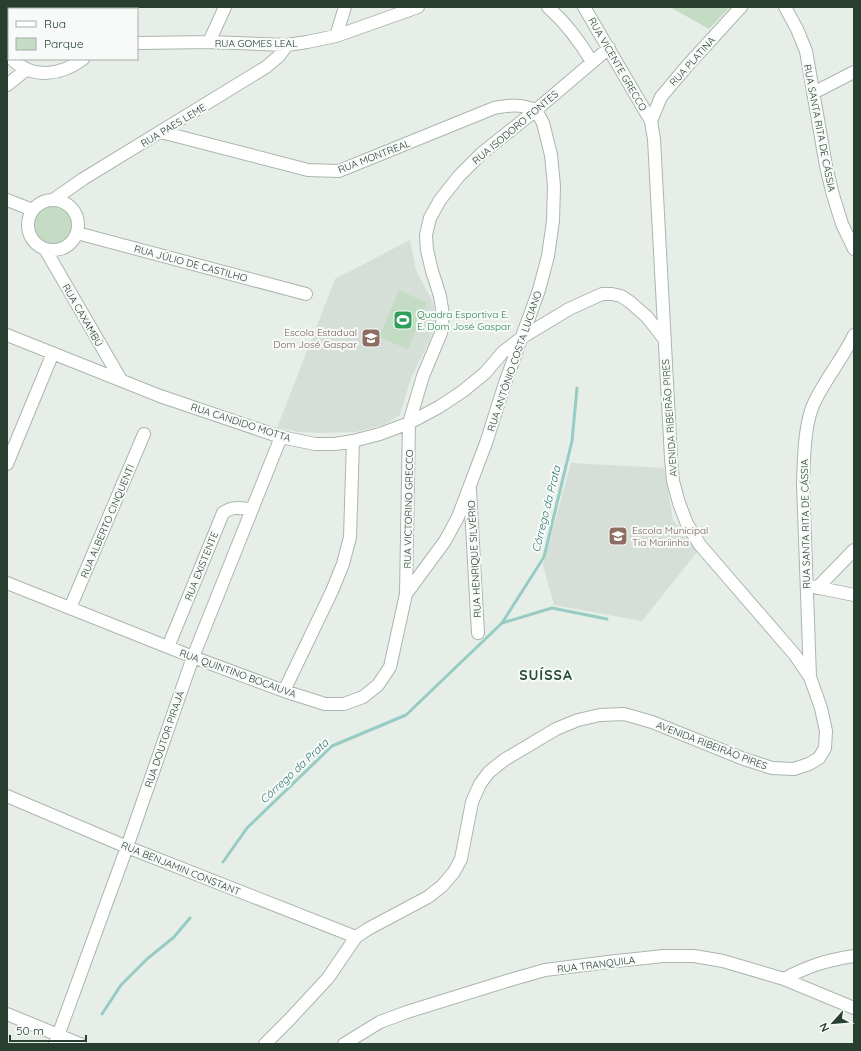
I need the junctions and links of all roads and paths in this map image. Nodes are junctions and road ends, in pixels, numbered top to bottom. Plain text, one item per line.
1 (225, 7) edge
2 (345, 7) edge
3 (418, 7) edge
4 (548, 7) edge
5 (584, 7) edge
6 (741, 7) edge
7 (786, 7) edge
8 (336, 36) junction
9 (209, 42) junction
10 (138, 43) edge
11 (287, 45) junction
12 (609, 48) junction
13 (13, 60) edge
14 (82, 60) edge
15 (592, 62) junction
16 (26, 69) junction
17 (854, 72) edge
18 (7, 85) edge
19 (812, 93) junction
20 (536, 110) junction
21 (651, 121) junction
22 (161, 132) junction
23 (7, 200) edge
24 (53, 200) junction
25 (33, 210) junction
26 (77, 233) junction
27 (45, 249) junction
28 (854, 249) edge
29 (306, 294) dead end
30 (7, 335) edge
31 (854, 335) edge
32 (521, 338) junction
33 (665, 340) junction
34 (53, 353) junction
35 (121, 380) junction
36 (409, 423) junction
37 (144, 434) dead end
38 (281, 437) junction
39 (352, 442) junction
40 (7, 464) edge
41 (470, 486) junction
42 (251, 509) junction
43 (854, 550) edge
44 (7, 583) edge
45 (811, 586) junction
46 (406, 594) junction
47 (854, 595) edge
48 (70, 608) junction
49 (478, 633) dead end
50 (168, 647) junction
51 (193, 657) junction
52 (810, 677) junction
53 (284, 691) junction
54 (7, 796) edge
55 (127, 847) junction
56 (356, 937) junction
57 (854, 956) edge
58 (784, 979) junction
59 (854, 1008) edge
60 (7, 1014) edge
61 (57, 1040) edge
62 (80, 1044) edge
63 (265, 1044) edge
64 (344, 1044) edge

1 - 9 street
2 - 8 street
3 - 8 street, RUA GOMES LEAL
4 - 15 street
5 - 12 street, RUA VICENTE GRECCO
6 - 21 street, RUA PLATINA
7 - 19 street, RUA SANTA RITA DE CÁSSIA
8 - 11 street, RUA GOMES LEAL
9 - 10 street, RUA GOMES LEAL
9 - 11 street, RUA GOMES LEAL
11 - 22 street, RUA PAES LEME
12 - 15 street, RUA ISODORO FONTES
12 - 21 street, RUA VICENTE GRECCO
13 - 16 street
14 - 16 street
15 - 20 street, RUA ISODORO FONTES
16 - 18 street
17 - 19 street
19 - 28 street, RUA SANTA RITA DE CÁSSIA
20 - 22 street, RUA MONTREAL
20 - 32 street, RUA ANTÔNIO COSTA LUCIANO
20 - 36 street, RUA ISODORO FONTES
21 - 33 street, AVENIDA RIBEIRÃO PIRES
22 - 24 street, RUA PAES LEME
23 - 25 street
24 - 25 street
24 - 26 street
25 - 27 street
26 - 27 street
26 - 29 street, RUA JÚLIO DE CASTILHO
27 - 35 street, RUA CAXAMBÚ
30 - 34 street, RUA CANDIDO MOTTA
31 - 45 street, RUA SANTA RITA DE CÁSSIA
32 - 33 street, RUA CANDIDO MOTTA
32 - 36 street, RUA CANDIDO MOTTA
32 - 41 street, RUA ANTÔNIO COSTA LUCIANO
33 - 52 street, AVENIDA RIBEIRÃO PIRES
34 - 35 street, RUA CANDIDO MOTTA
34 - 40 street
35 - 38 street, RUA CANDIDO MOTTA
36 - 39 street, RUA CANDIDO MOTTA
36 - 46 street, RUA VICTORINO GRECCO
37 - 48 street, RUA ALBERTO CINQUENTI
38 - 39 street, RUA CANDIDO MOTTA
38 - 42 street, RUA DOUTOR PIRAJÁ
39 - 53 street
41 - 46 street, RUA ANTÔNIO COSTA LUCIANO
41 - 49 street, RUA HENRIQUE SILVÉRIO
42 - 50 street, RUA EXISTENTE
42 - 51 street, RUA DOUTOR PIRAJÁ
43 - 45 street
44 - 48 street, RUA QUINTINO BOCAIUVA
45 - 47 street
45 - 52 street, RUA SANTA RITA DE CÁSSIA
46 - 53 street, RUA QUINTINO BOCAIUVA
48 - 50 street, RUA QUINTINO BOCAIUVA
50 - 51 street, RUA QUINTINO BOCAIUVA
51 - 53 street, RUA QUINTINO BOCAIUVA
51 - 55 street, RUA DOUTOR PIRAJÁ
52 - 56 street, AVENIDA RIBEIRÃO PIRES
54 - 55 street, RUA BENJAMIN CONSTANT
55 - 56 street, RUA BENJAMIN CONSTANT
55 - 61 street, RUA DOUTOR PIRAJÁ
56 - 63 street, AVENIDA RIBEIRÃO PIRES
57 - 58 street
58 - 59 street, RUA TRANQUILA
58 - 64 street, RUA TRANQUILA
60 - 61 street
61 - 62 street

